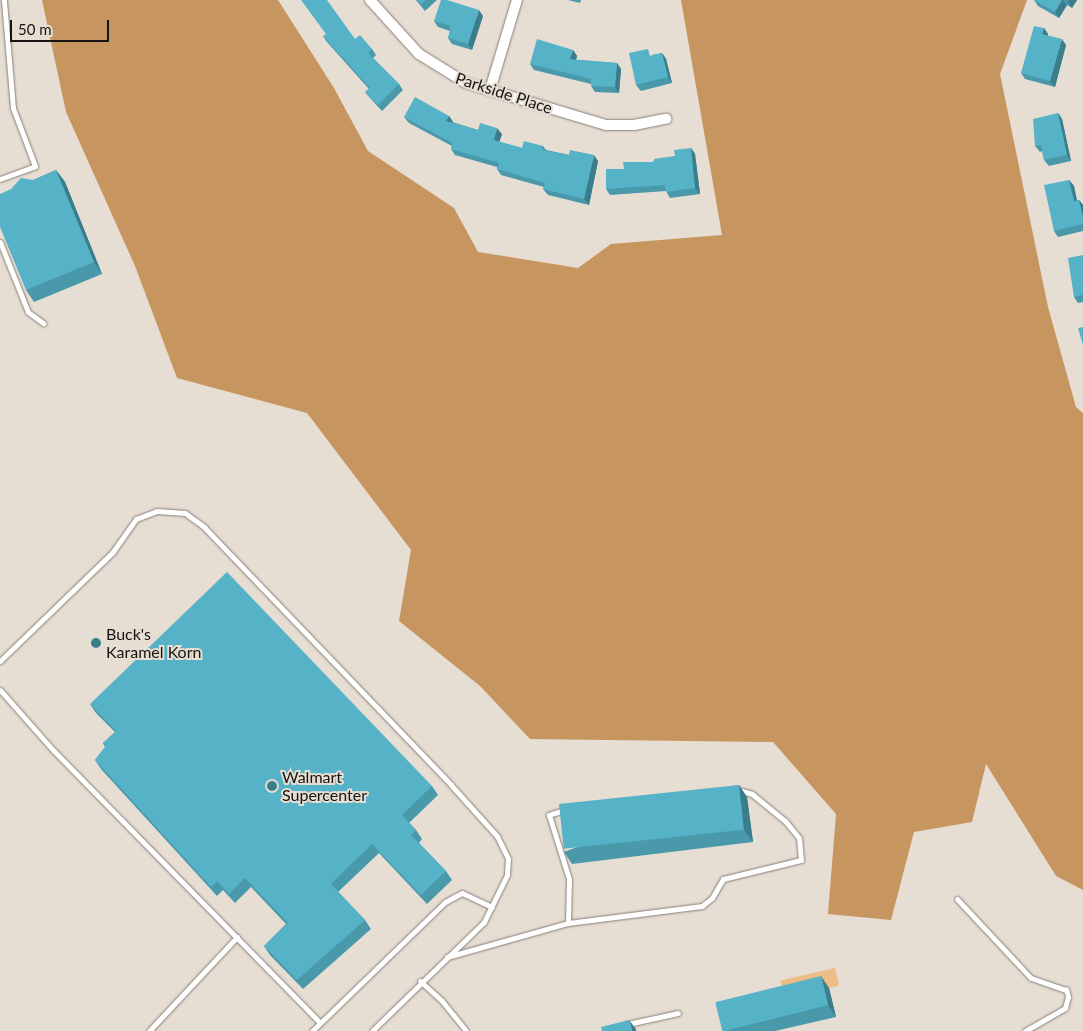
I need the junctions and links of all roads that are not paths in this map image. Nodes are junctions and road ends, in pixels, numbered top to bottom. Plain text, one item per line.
1 (2, 0) edge
2 (370, 0) edge
3 (517, 0) edge
4 (490, 90) junction
5 (666, 119) dead end
6 (0, 179) edge
7 (0, 242) edge
8 (43, 323) dead end
9 (0, 660) edge
10 (1, 693) edge
11 (725, 790) edge
12 (569, 809) edge
13 (957, 899) dead end
14 (492, 907) junction
15 (568, 923) junction
16 (237, 937) junction
17 (447, 957) junction
18 (420, 981) junction
19 (678, 1013) dead end
20 (320, 1023) junction
21 (624, 1025) edge
22 (149, 1031) edge
23 (312, 1031) edge
24 (372, 1031) edge
25 (466, 1031) edge
26 (1025, 1031) edge

1 - 6 lane
2 - 4 street, Parkside Place
3 - 4 street
4 - 5 street, Parkside Place
7 - 8 lane
9 - 14 lane
10 - 16 lane
11 - 15 lane
12 - 15 lane
13 - 26 lane
14 - 17 lane
14 - 20 lane
15 - 17 lane
16 - 20 lane
16 - 22 lane
17 - 18 lane
18 - 24 lane
18 - 25 lane
19 - 21 lane
20 - 23 lane

